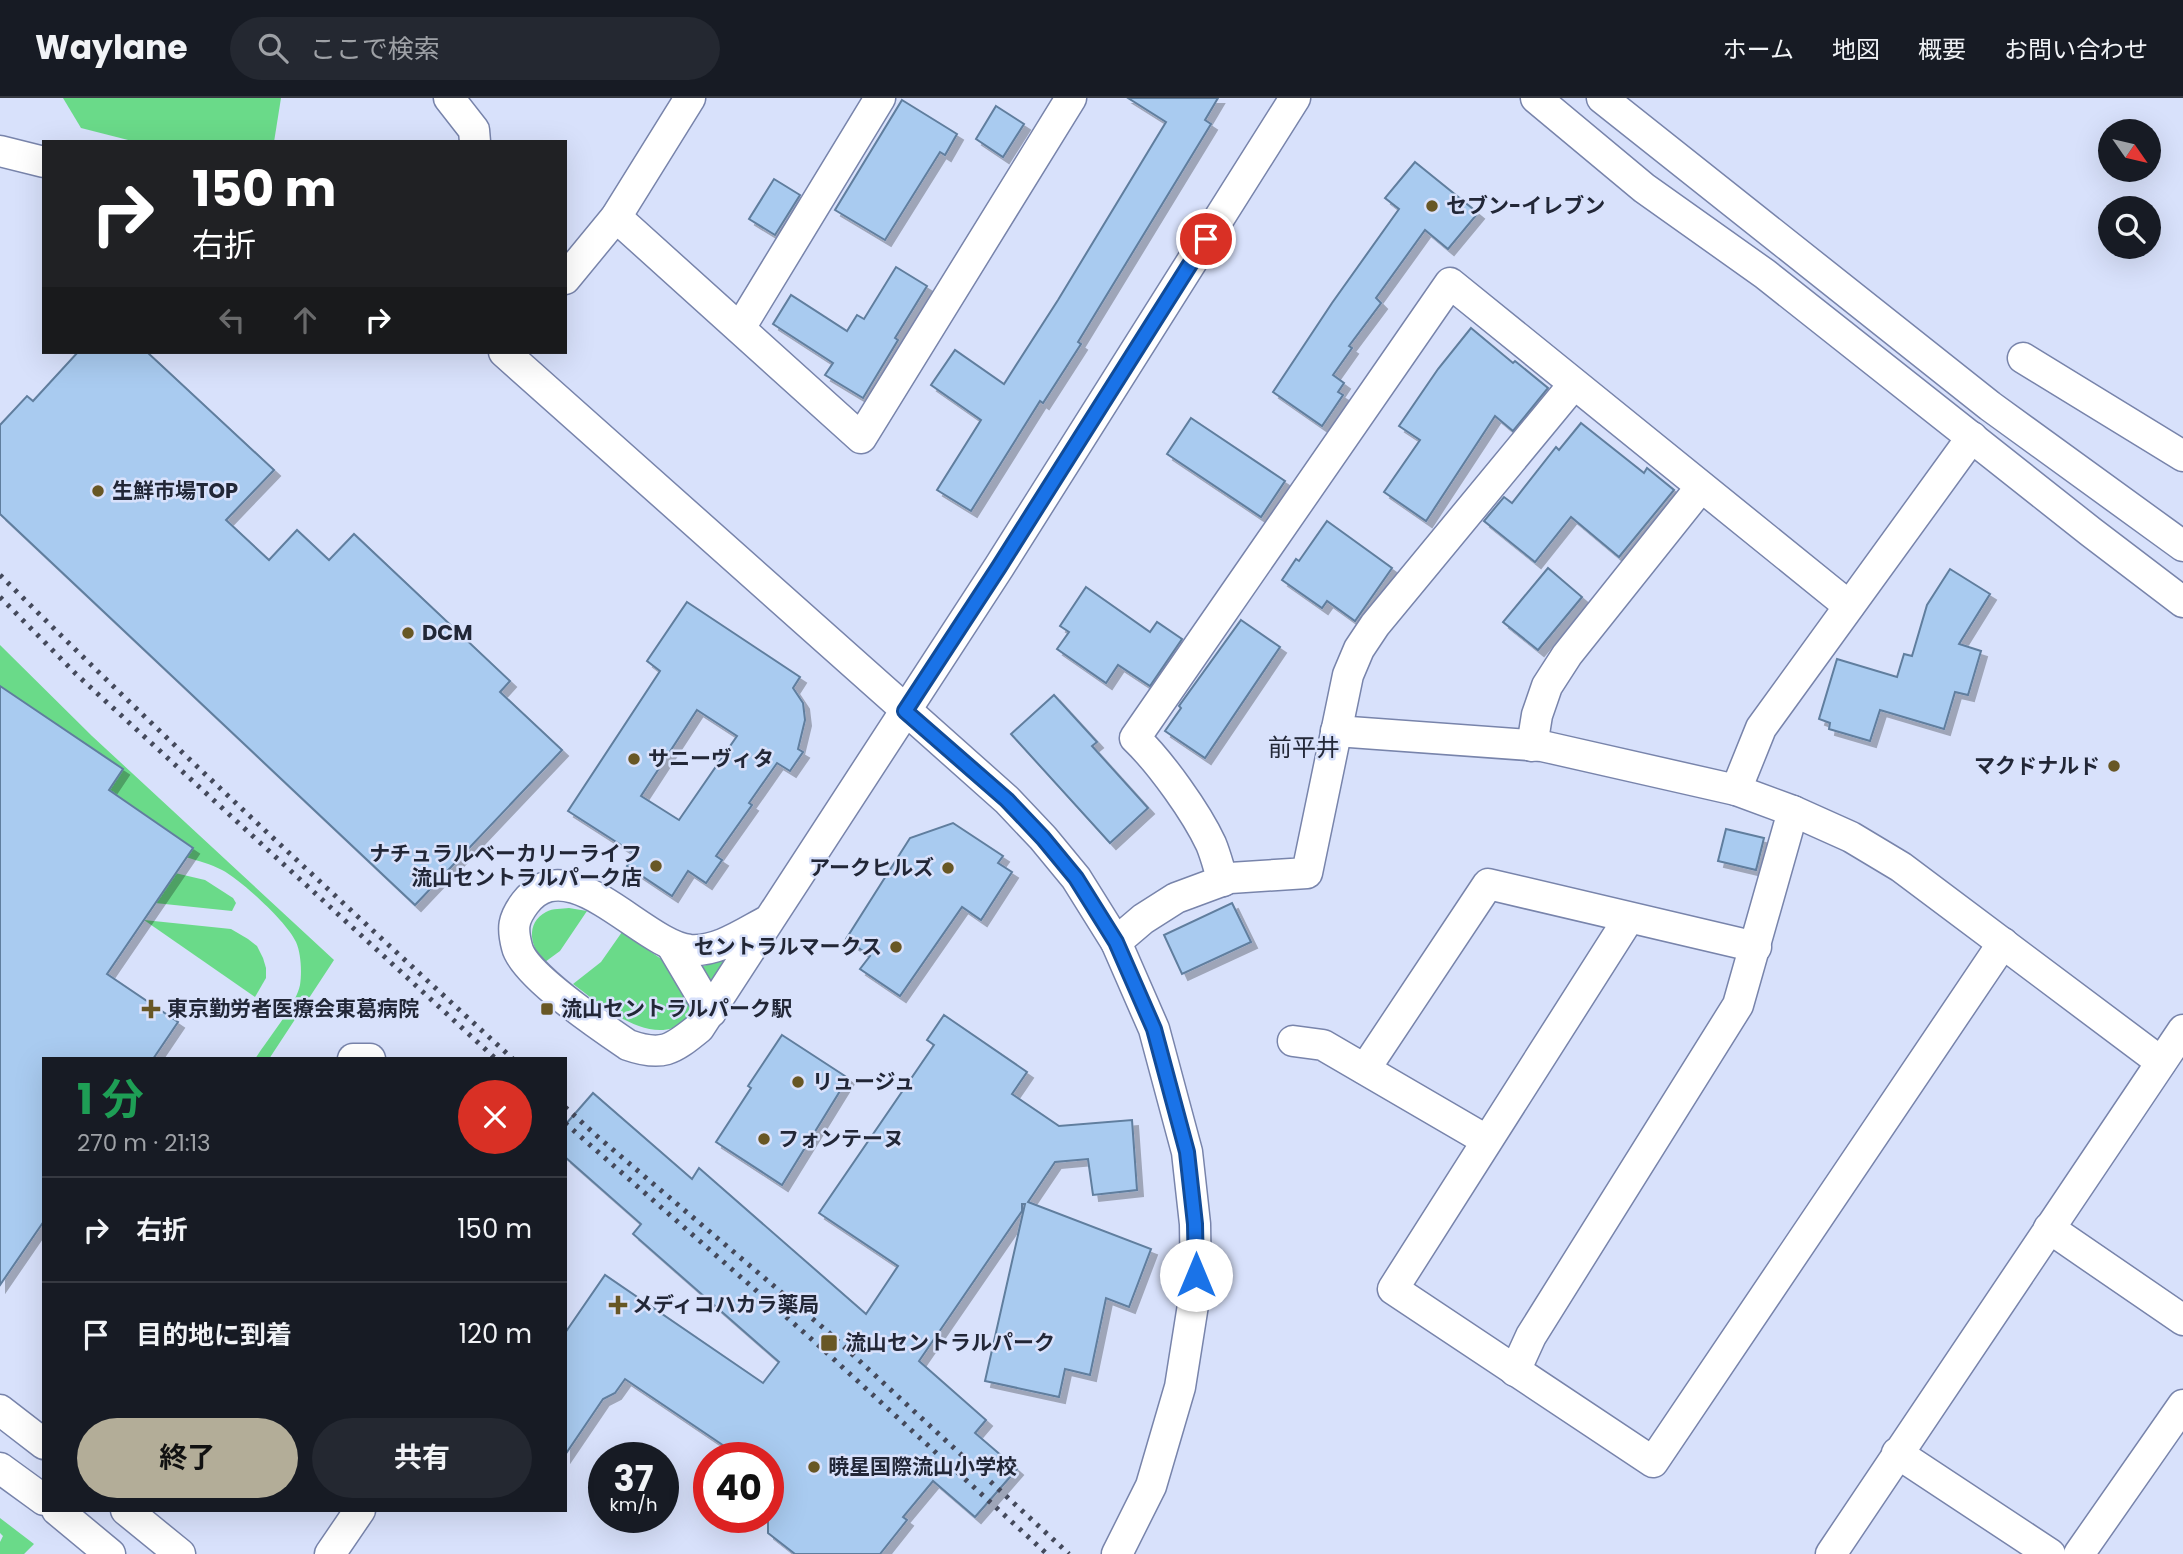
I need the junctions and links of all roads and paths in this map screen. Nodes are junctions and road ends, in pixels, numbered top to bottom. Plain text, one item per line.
1 (449, 98) edge
2 (690, 98) edge
3 (880, 98) edge
4 (1071, 98) edge
5 (1295, 98) edge
6 (1536, 98) edge
7 (1602, 98) edge
8 (475, 140) edge
9 (0, 151) edge
10 (42, 162) edge
11 (617, 216) junction
12 (567, 277) edge
13 (740, 328) junction
14 (507, 354) edge
15 (2023, 358) dead end
16 (1574, 384) junction
17 (1972, 438) junction
18 (2183, 456) edge
19 (1700, 487) junction
20 (2183, 546) edge
21 (2183, 602) edge
22 (1849, 606) junction
23 (905, 711) junction
24 (1336, 731) junction
25 (1532, 746) junction
26 (1736, 790) junction
27 (1793, 811) junction
28 (1223, 881) junction
29 (1629, 918) junction
30 (769, 920) junction
31 (1116, 942) junction
32 (2003, 943) junction
33 (672, 946) junction
34 (1756, 947) junction
35 (711, 1012) junction
36 (2183, 1030) edge
37 (1293, 1041) dead end
38 (2161, 1062) junction
39 (1365, 1069) junction
40 (1486, 1140) junction
41 (2049, 1228) junction
42 (2183, 1320) edge
43 (1516, 1371) junction
44 (2183, 1405) edge
45 (0, 1410) edge
46 (42, 1442) edge
47 (1897, 1453) junction
48 (0, 1468) edge
49 (42, 1499) edge
50 (59, 1512) edge
51 (128, 1512) edge
52 (359, 1512) edge
53 (110, 1554) edge
54 (180, 1554) edge
55 (330, 1554) edge
56 (1117, 1554) edge
57 (1831, 1554) edge
58 (2050, 1554) edge
59 (2079, 1554) edge

1 - 8 street
2 - 11 street
3 - 13 street
4 - 13 street
5 - 23 street
6 - 17 street
7 - 20 street
9 - 10 street
11 - 12 street
11 - 13 street
14 - 23 street
15 - 18 street
16 - 19 street
16 - 24 street
16 - 28 street
17 - 21 street
17 - 22 street
19 - 22 street
19 - 25 street
22 - 26 street
23 - 30 street
23 - 31 street
24 - 25 street
24 - 28 street
25 - 26 street
26 - 27 street
27 - 32 street
27 - 34 street
28 - 31 street
29 - 34 street
29 - 39 street
29 - 40 street
30 - 33 street
30 - 35 street
31 - 56 street
32 - 38 street
32 - 43 street
33 - 35 street
33 - 35 street
34 - 43 street
36 - 38 street
37 - 39 street
38 - 41 street
39 - 40 street
40 - 43 street
41 - 42 street
41 - 47 street
44 - 59 street
45 - 46 street
47 - 57 street
47 - 58 street
48 - 49 street
50 - 53 street
51 - 54 street
52 - 55 street

